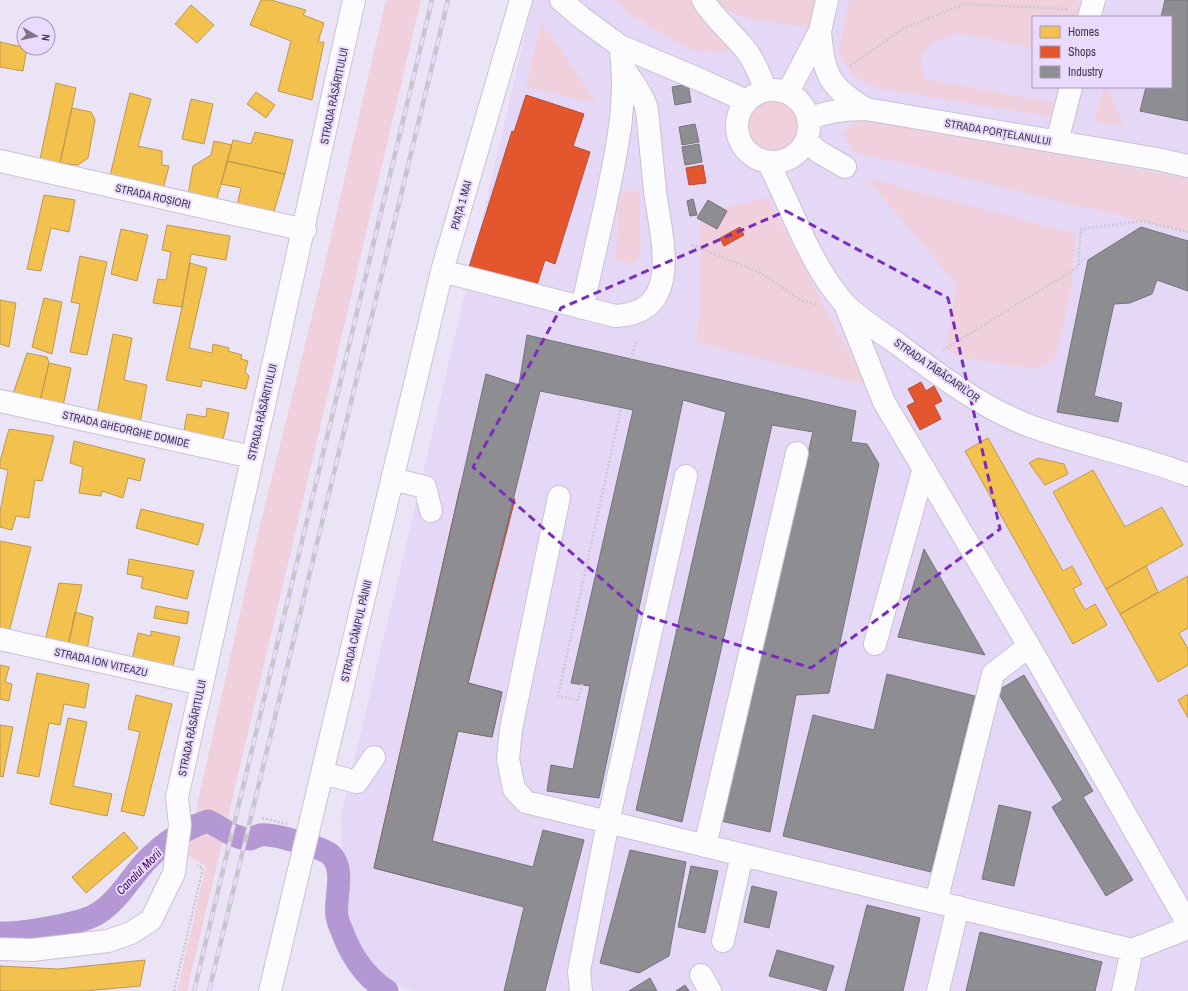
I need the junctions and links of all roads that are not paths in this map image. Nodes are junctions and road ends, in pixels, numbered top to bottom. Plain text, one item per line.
1 (354, 0) edge
2 (521, 0) edge
3 (561, 0) edge
4 (703, 0) edge
5 (828, 0) edge
6 (820, 31) junction
7 (621, 56) junction
8 (1071, 88) edge
9 (765, 90) junction
10 (788, 92) junction
11 (746, 101) junction
12 (866, 109) junction
13 (809, 119) junction
14 (806, 141) junction
15 (1056, 142) junction
16 (0, 162) edge
17 (768, 162) junction
18 (1188, 166) edge
19 (845, 167) dead end
20 (305, 230) junction
21 (442, 272) junction
22 (582, 308) junction
23 (847, 309) junction
24 (0, 401) edge
25 (797, 453) dead end
26 (252, 457) junction
27 (924, 468) junction
28 (1188, 475) edge
29 (686, 476) dead end
30 (392, 479) junction
31 (559, 497) dead end
32 (431, 511) dead end
33 (0, 639) edge
34 (875, 644) dead end
35 (1029, 646) junction
36 (202, 684) junction
37 (374, 757) dead end
38 (322, 773) junction
39 (608, 822) junction
40 (705, 846) junction
41 (742, 854) junction
42 (936, 902) junction
43 (958, 907) junction
44 (1188, 924) edge
45 (1188, 928) edge
46 (723, 941) dead end
47 (0, 949) edge
48 (1132, 950) junction
49 (270, 991) edge
50 (581, 991) edge
51 (938, 991) edge
52 (1123, 991) edge

1 - 20 street, STRADA RĂSĂRITULUI
2 - 21 street, PIAȚA 1 MAI
3 - 7 street
4 - 9 street
5 - 6 street
6 - 10 street
6 - 12 street
7 - 11 street
7 - 22 street
7 - 22 street
8 - 15 street
9 - 10 street
9 - 11 street
10 - 13 street
11 - 17 street
12 - 13 street, STRADA PORȚELANULUI
12 - 15 street, STRADA PORȚELANULUI
13 - 14 street
14 - 17 street
14 - 19 street
15 - 18 street, STRADA PORȚELANULUI
16 - 20 street, STRADA ROȘIORI
17 - 23 street, STRADA TĂBĂCARILOR
20 - 26 street, STRADA RĂSĂRITULUI
21 - 22 street
21 - 30 street, STRADA CÂMPUL PÂINII
23 - 27 street
23 - 28 street, STRADA TĂBĂCARILOR
24 - 26 street, STRADA GHEORGHE DOMIDE
25 - 40 street
26 - 36 street, STRADA RĂSĂRITULUI
27 - 34 street
27 - 35 street
29 - 39 street
30 - 32 street
30 - 38 street, STRADA CÂMPUL PÂINII
31 - 39 street
33 - 36 street, STRADA ION VITEAZU
35 - 42 street
35 - 44 street
36 - 47 street, STRADA RĂSĂRITULUI
37 - 38 street
38 - 49 street, STRADA CÂMPUL PÂINII
39 - 40 street
39 - 50 street
40 - 41 street
41 - 42 street
41 - 46 street
42 - 43 street
43 - 48 street
43 - 51 street
45 - 48 street
48 - 52 street

